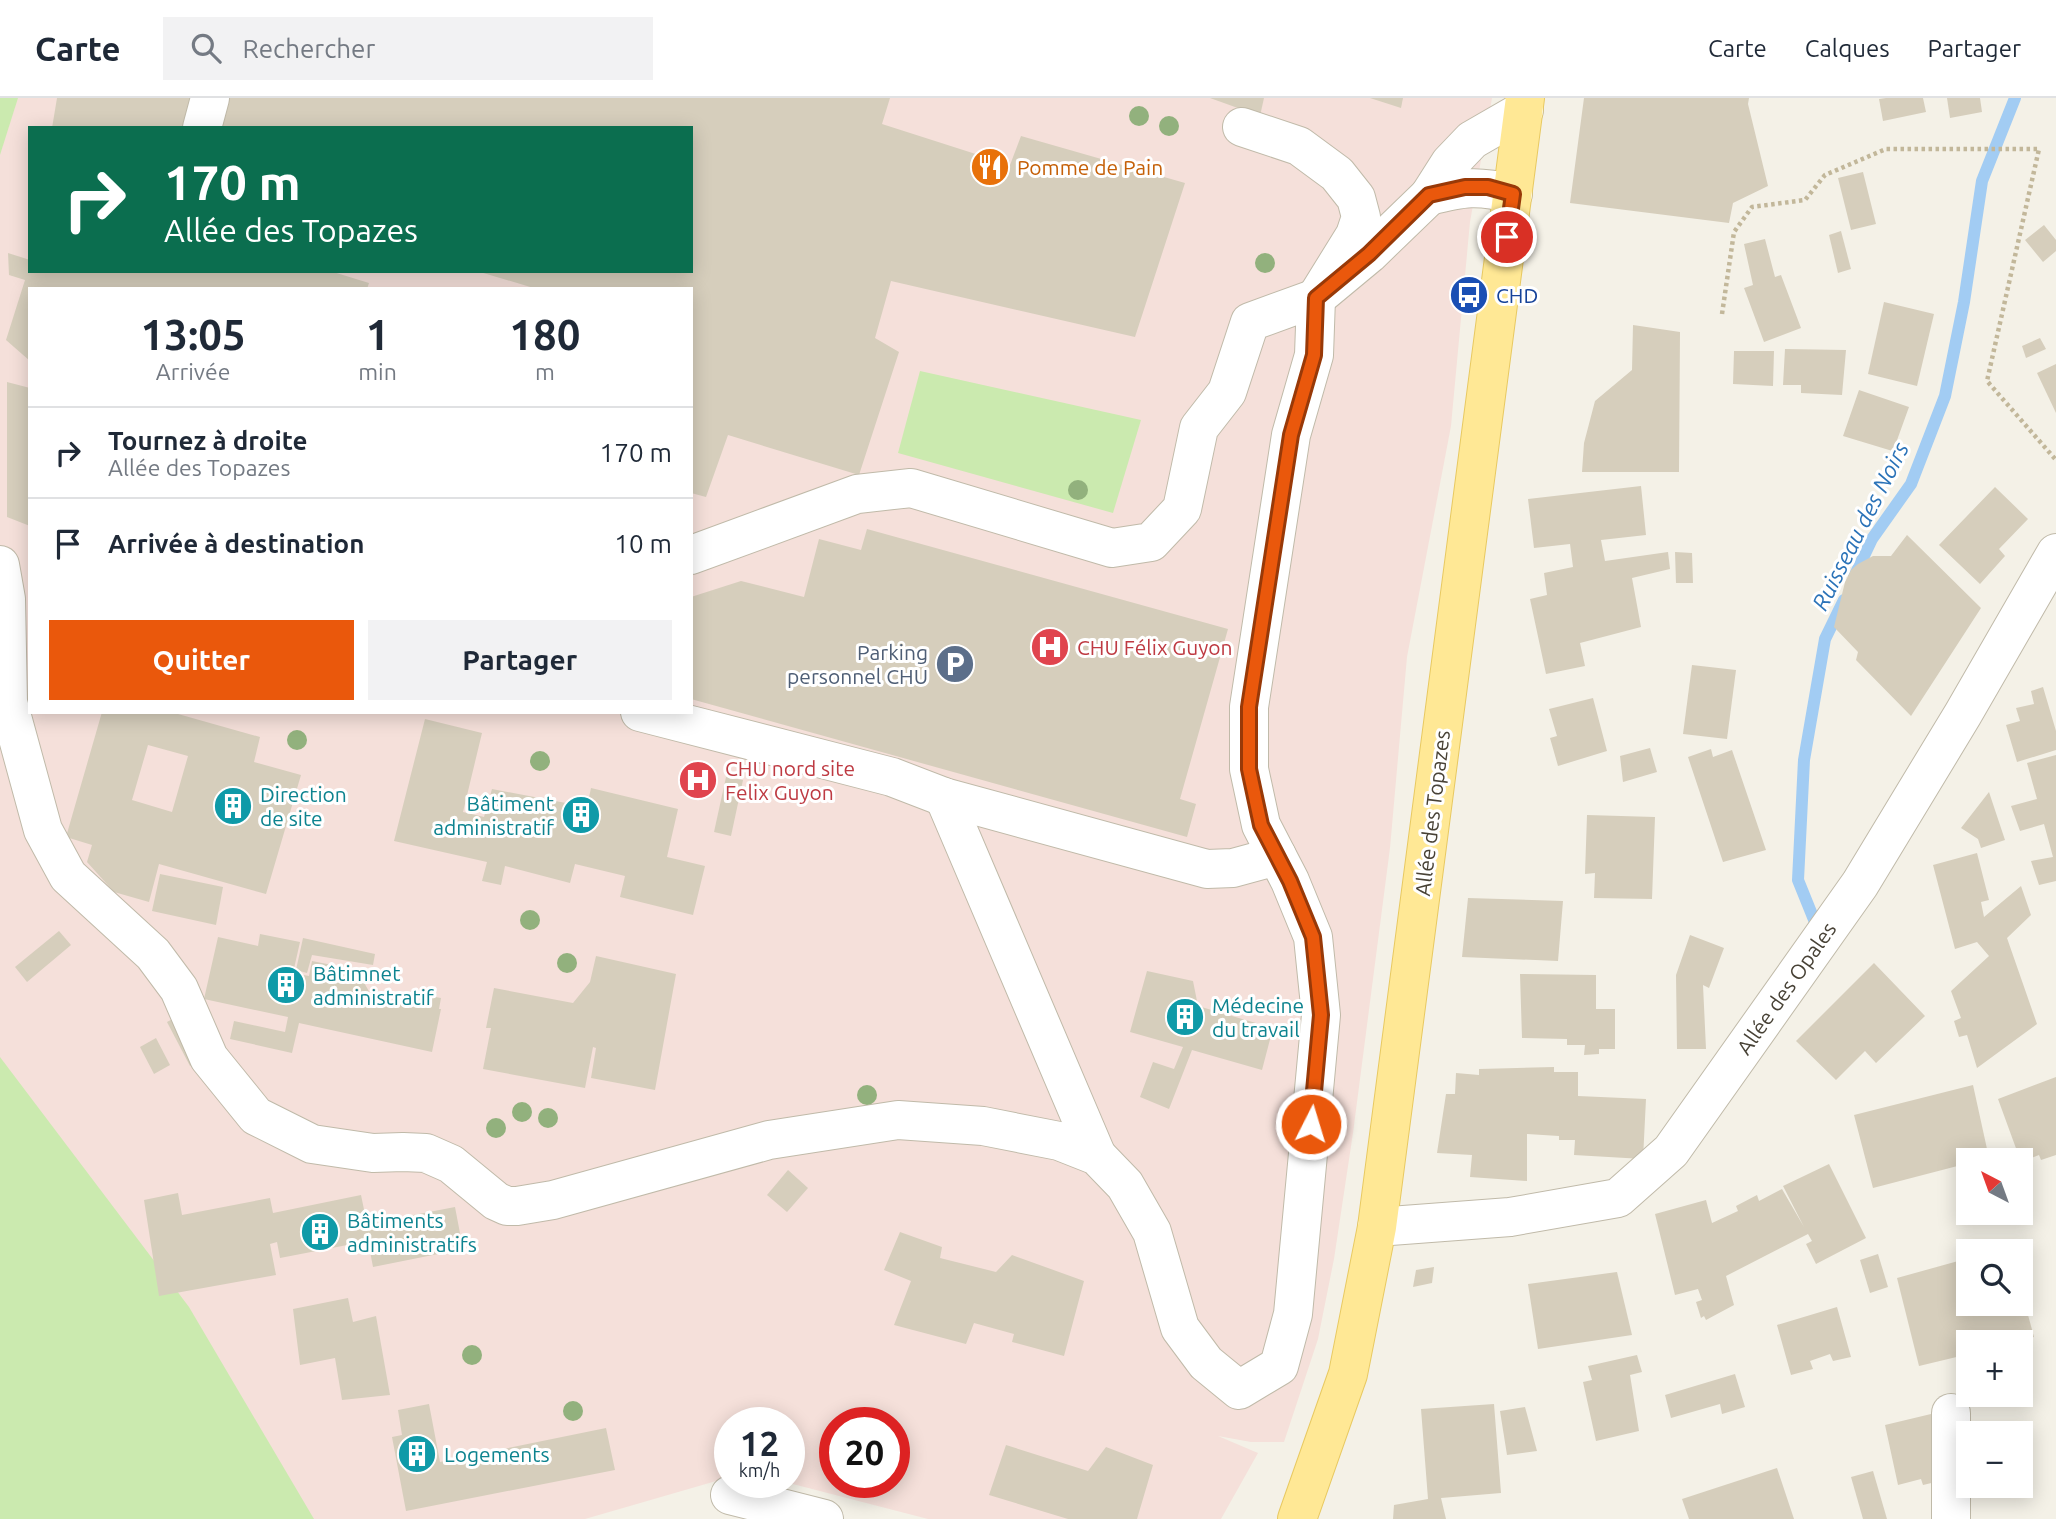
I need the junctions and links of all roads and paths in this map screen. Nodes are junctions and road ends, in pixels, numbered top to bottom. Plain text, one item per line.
1 (210, 98) edge
2 (1524, 104) edge
3 (203, 126) edge
4 (1242, 127) dead end
5 (1513, 194) junction
6 (1429, 195) junction
7 (1316, 298) junction
8 (1722, 314) dead end
9 (2056, 460) edge
10 (2056, 553) edge
11 (693, 554) edge
12 (10, 575) edge
13 (648, 714) edge
14 (944, 797) junction
15 (1277, 856) junction
16 (1097, 1156) junction
17 (1377, 1227) junction
18 (1951, 1413) dead end
19 (742, 1498) edge
20 (1950, 1518) edge
21 (824, 1519) edge
22 (1297, 1519) edge

1 - 3 street
2 - 5 main road, Allée des Topazes
2 - 6 street
4 - 7 street
5 - 6 street
5 - 17 main road, Allée des Topazes
6 - 7 street
7 - 11 street
7 - 15 street
8 - 9 path
10 - 17 street, Allée des Opales
12 - 16 street
13 - 14 street
14 - 15 street
14 - 16 street
15 - 16 street
17 - 22 main road, Allée des Topazes
18 - 20 street
19 - 21 street

